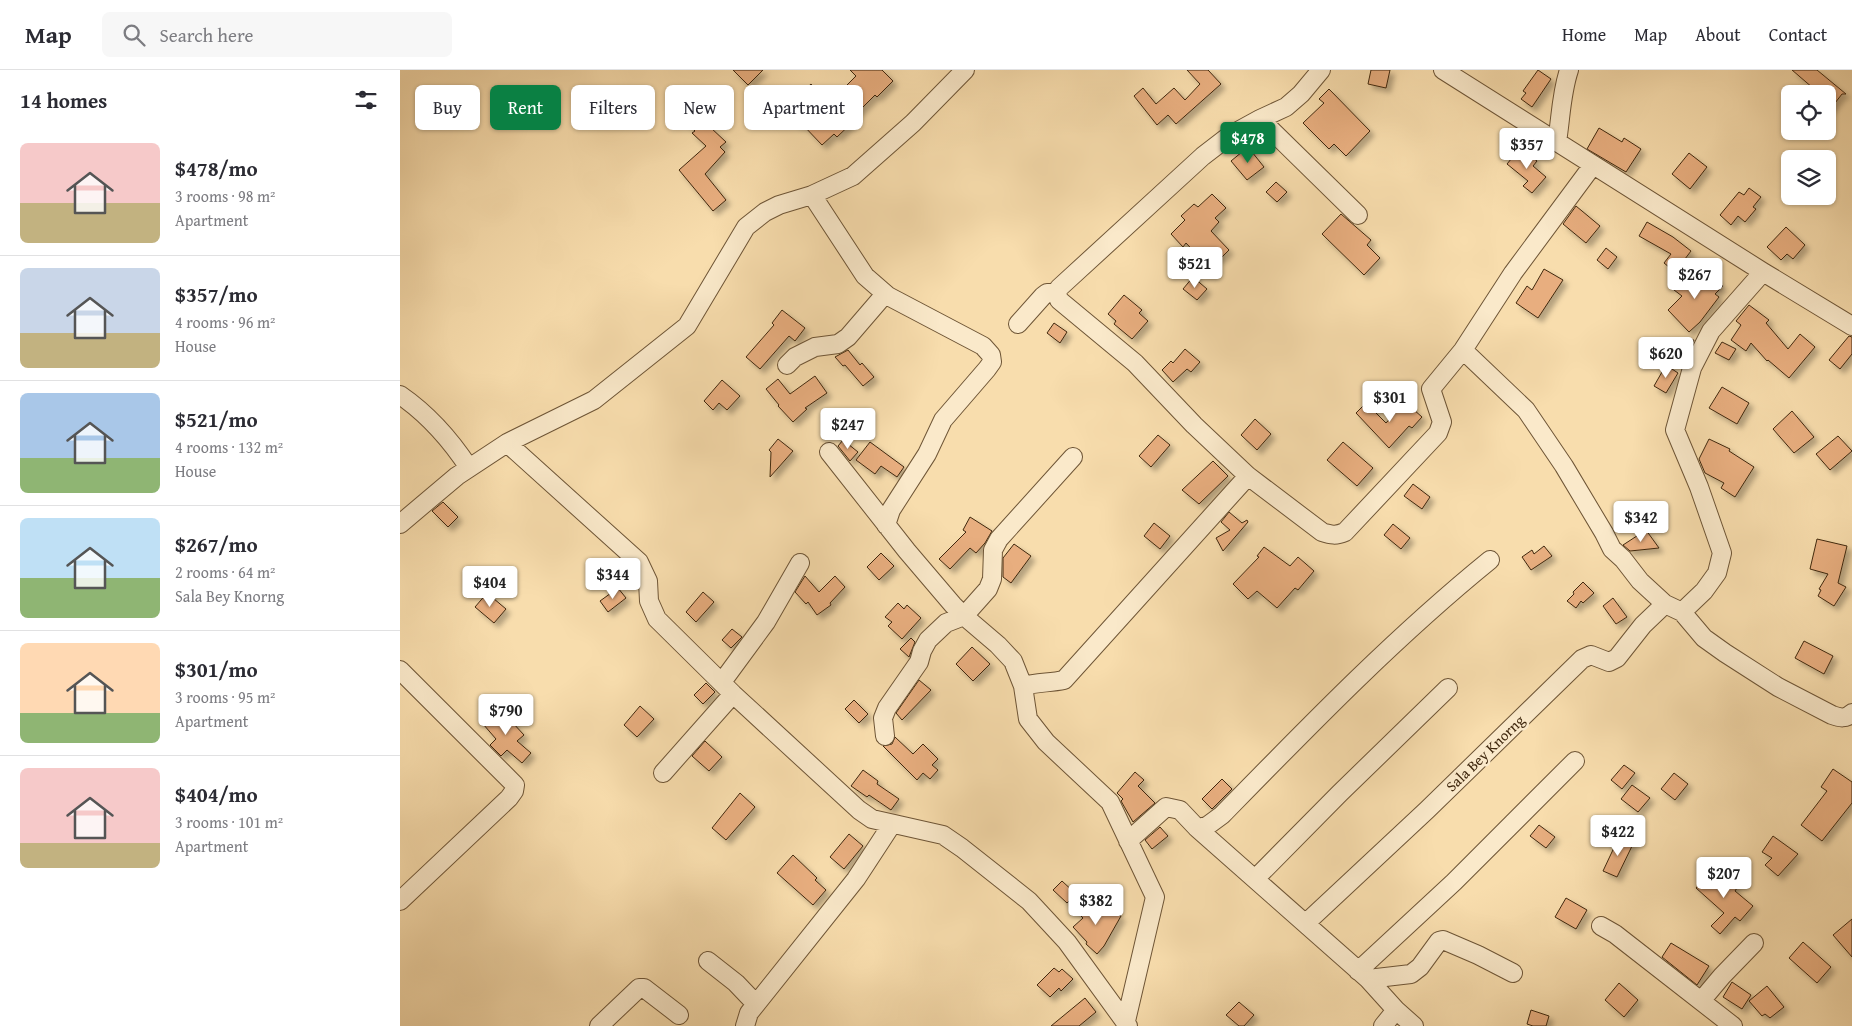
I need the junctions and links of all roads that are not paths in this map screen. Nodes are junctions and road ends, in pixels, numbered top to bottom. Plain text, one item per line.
1 (965, 70) edge
2 (1321, 70) edge
3 (1443, 70) edge
4 (1569, 70) edge
5 (1260, 119) junction
6 (1557, 142) junction
7 (1593, 165) junction
8 (812, 195) junction
9 (1358, 215) dead end
10 (1763, 272) junction
11 (885, 294) junction
12 (1057, 294) junction
13 (1018, 324) dead end
14 (1852, 326) edge
15 (1463, 350) junction
16 (787, 364) dead end
17 (400, 395) edge
18 (507, 443) junction
19 (829, 452) dead end
20 (1073, 458) dead end
21 (469, 468) junction
22 (1248, 476) junction
23 (400, 524) edge
24 (886, 525) junction
25 (1490, 560) dead end
26 (800, 563) dead end
27 (1665, 604) junction
28 (1682, 612) junction
29 (964, 616) junction
30 (400, 670) edge
31 (1023, 686) junction
32 (728, 688) junction
33 (1448, 688) dead end
34 (1852, 713) edge
35 (885, 736) dead end
36 (1575, 762) dead end
37 (663, 773) dead end
38 (892, 824) junction
39 (1198, 828) junction
40 (1128, 841) junction
41 (1255, 879) junction
42 (400, 901) edge
43 (1306, 923) junction
44 (1601, 926) dead end
45 (1754, 943) dead end
46 (708, 961) dead end
47 (1513, 973) dead end
48 (1363, 975) junction
49 (1700, 1002) junction
50 (756, 1004) junction
51 (1396, 1010) junction
52 (679, 1015) dead end
53 (1127, 1024) edge
54 (599, 1026) edge
55 (745, 1026) edge
56 (1383, 1026) edge
57 (1414, 1026) edge
58 (1733, 1026) edge

1 - 8 street
2 - 5 street
3 - 6 street
4 - 6 street
5 - 9 street
5 - 12 street
6 - 7 street
7 - 10 street
7 - 15 street
8 - 11 street
8 - 18 street
10 - 14 street
10 - 28 street
11 - 16 street
11 - 24 street
12 - 13 street
12 - 22 street
15 - 22 street
15 - 27 street
17 - 21 street
18 - 21 street
18 - 32 street
19 - 24 street
20 - 29 street
21 - 23 street
22 - 31 street
24 - 29 street
25 - 39 street
26 - 32 street
27 - 28 street
27 - 43 street, Sala Bey Knorng
28 - 34 street
29 - 31 street
29 - 35 street
30 - 42 street
31 - 40 street
32 - 37 street
32 - 38 street
33 - 41 street
36 - 48 street
38 - 50 street
38 - 53 street
39 - 40 street
39 - 41 street
40 - 53 street
41 - 43 street
43 - 48 street
44 - 49 street
45 - 49 street
46 - 50 street
47 - 48 street
48 - 51 street
49 - 58 street
50 - 55 street
51 - 56 street
51 - 57 street
52 - 54 street

